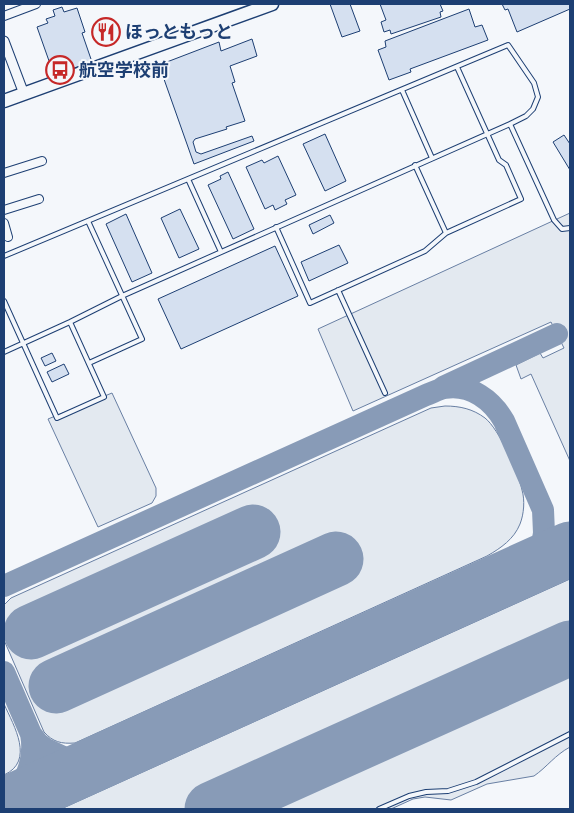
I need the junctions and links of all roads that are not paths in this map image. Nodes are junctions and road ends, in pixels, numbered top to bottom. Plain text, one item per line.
1 (36, 4) edge
2 (272, 4) edge
3 (4, 16) edge
4 (4, 42) edge
5 (457, 67) junction
6 (402, 90) junction
7 (24, 94) junction
8 (4, 101) edge
9 (510, 124) junction
10 (487, 134) junction
11 (432, 158) junction
12 (42, 161) dead end
13 (415, 165) junction
14 (4, 173) edge
15 (188, 179) junction
16 (39, 198) dead end
17 (4, 210) edge
18 (88, 221) junction
19 (4, 223) edge
20 (276, 227) junction
21 (570, 228) edge
22 (446, 233) junction
23 (8, 237) dead end
24 (221, 252) junction
25 (4, 256) edge
26 (338, 290) junction
27 (122, 296) junction
28 (4, 301) edge
29 (70, 322) junction
30 (23, 343) junction
31 (4, 352) edge
32 (89, 363) junction
33 (385, 393) dead end
34 (570, 734) edge
35 (379, 809) edge

1 - 3 street
2 - 7 highway
4 - 7 street
5 - 6 lane
5 - 9 lane
5 - 10 lane
6 - 11 lane
6 - 15 lane
7 - 8 highway
9 - 10 lane
9 - 21 lane
10 - 11 lane
10 - 22 lane
11 - 13 lane
12 - 14 street
13 - 20 lane
13 - 22 lane
15 - 18 lane
15 - 24 lane
16 - 17 street
18 - 25 lane
18 - 27 lane
19 - 23 street
20 - 24 lane
20 - 26 lane
22 - 26 lane
24 - 27 lane
26 - 33 lane
27 - 29 lane
27 - 32 lane
28 - 30 lane
29 - 30 lane
29 - 32 lane
30 - 31 lane
30 - 32 lane
34 - 35 lane

